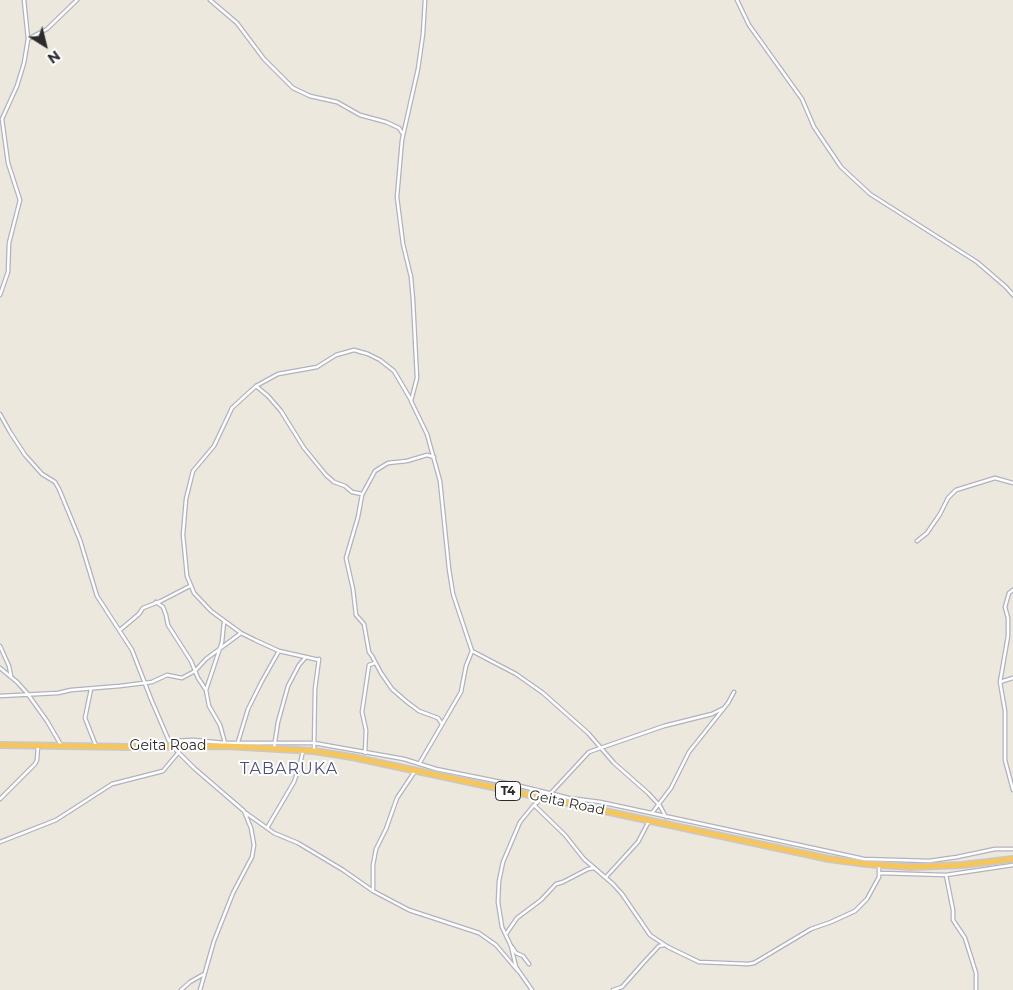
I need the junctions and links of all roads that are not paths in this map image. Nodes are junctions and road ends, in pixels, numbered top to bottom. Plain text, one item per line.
1 (24, 0) edge
2 (77, 0) edge
3 (210, 0) edge
4 (425, 0) edge
5 (737, 0) edge
6 (28, 39) junction
7 (403, 134) junction
8 (0, 295) edge
9 (1013, 295) edge
10 (256, 386) junction
11 (411, 401) junction
12 (0, 414) edge
13 (434, 457) junction
14 (1013, 483) edge
15 (362, 494) junction
16 (916, 541) dead end
17 (190, 586) junction
18 (1013, 590) edge
19 (156, 602) junction
20 (224, 621) junction
21 (120, 630) junction
22 (241, 632) junction
23 (0, 646) edge
24 (219, 649) junction
25 (279, 650) junction
26 (472, 651) junction
27 (306, 657) junction
28 (375, 663) junction
29 (0, 668) edge
30 (195, 671) junction
31 (11, 676) junction
32 (1013, 678) edge
33 (1000, 682) junction
34 (145, 683) junction
35 (90, 689) junction
36 (206, 690) junction
37 (734, 692) dead end
38 (27, 693) junction
39 (0, 696) edge
40 (724, 708) junction
41 (442, 725) junction
42 (314, 743) junction
43 (0, 744) edge
44 (38, 744) junction
45 (171, 744) junction
46 (226, 744) junction
47 (61, 745) junction
48 (238, 745) junction
49 (275, 745) junction
50 (96, 746) junction
51 (601, 747) junction
52 (303, 750) junction
53 (314, 751) junction
54 (178, 753) junction
55 (365, 753) junction
56 (419, 764) junction
57 (415, 771) junction
58 (1013, 788) edge
59 (550, 794) junction
60 (543, 798) junction
61 (0, 799) edge
62 (659, 804) junction
63 (534, 805) junction
64 (244, 811) junction
65 (652, 813) junction
66 (666, 817) junction
67 (649, 821) junction
68 (268, 828) junction
69 (1, 840) edge
70 (1013, 849) edge
71 (1013, 859) edge
72 (879, 865) junction
73 (1013, 865) edge
74 (594, 868) junction
75 (880, 873) junction
76 (946, 875) junction
77 (606, 877) junction
78 (373, 891) junction
79 (506, 935) junction
80 (664, 945) junction
81 (511, 946) junction
82 (528, 964) dead end
83 (518, 971) junction
84 (205, 974) junction
85 (180, 990) edge
86 (200, 990) edge
87 (532, 990) edge
88 (613, 990) edge
89 (976, 990) edge

1 - 6 street
2 - 6 street
3 - 7 street
4 - 7 street
5 - 9 street
6 - 8 street
7 - 11 street
10 - 11 street
10 - 15 street
10 - 17 street
11 - 13 street
12 - 21 street
13 - 15 street
13 - 26 street
14 - 16 street
15 - 28 street
17 - 19 street
17 - 20 street
18 - 33 street
19 - 21 street
19 - 30 street
20 - 22 street
20 - 24 street
21 - 34 street
22 - 24 street
22 - 25 street
23 - 31 street
24 - 30 street
24 - 36 street
25 - 27 street
25 - 48 street
26 - 41 street
26 - 51 street
27 - 42 street
27 - 49 street
28 - 41 street
28 - 55 street
29 - 31 street
30 - 34 street
30 - 36 street
31 - 38 street
32 - 33 street
33 - 58 street
34 - 35 street
34 - 45 street
35 - 38 street
35 - 50 street
36 - 46 street
37 - 40 street
38 - 39 street
38 - 47 street
40 - 51 street
40 - 62 street
41 - 56 street
42 - 49 street
42 - 53 street
42 - 55 street
43 - 44 highway, Geita Road / T4
44 - 47 highway, Geita Road / T4
44 - 61 street
45 - 46 highway, Geita Road / T4
45 - 50 highway, Geita Road / T4
45 - 54 street
46 - 48 highway, Geita Road / T4
47 - 50 highway, Geita Road / T4
48 - 49 highway, Geita Road / T4
49 - 52 highway, Geita Road / T4
51 - 59 street
51 - 62 street
52 - 53 highway, Geita Road / T4
52 - 68 street
53 - 57 highway, Geita Road / T4
54 - 64 street
54 - 69 street
55 - 56 street
56 - 59 street
57 - 60 highway, Geita Road / T4
57 - 78 street
59 - 65 street
60 - 63 street
60 - 67 highway, Geita Road / T4
62 - 65 street
62 - 66 street
63 - 74 street
63 - 79 street
64 - 68 street
64 - 84 street
65 - 66 street
66 - 70 street
67 - 72 highway, Geita Road / T4
67 - 77 street
68 - 78 street
71 - 72 highway, Geita Road / T4
72 - 75 street
73 - 76 street
74 - 77 street
74 - 79 street
75 - 76 street
75 - 80 street
76 - 89 street
77 - 80 street
78 - 83 street
79 - 81 street
80 - 88 street
81 - 82 street
81 - 83 street
83 - 87 street
84 - 85 street
84 - 86 street

